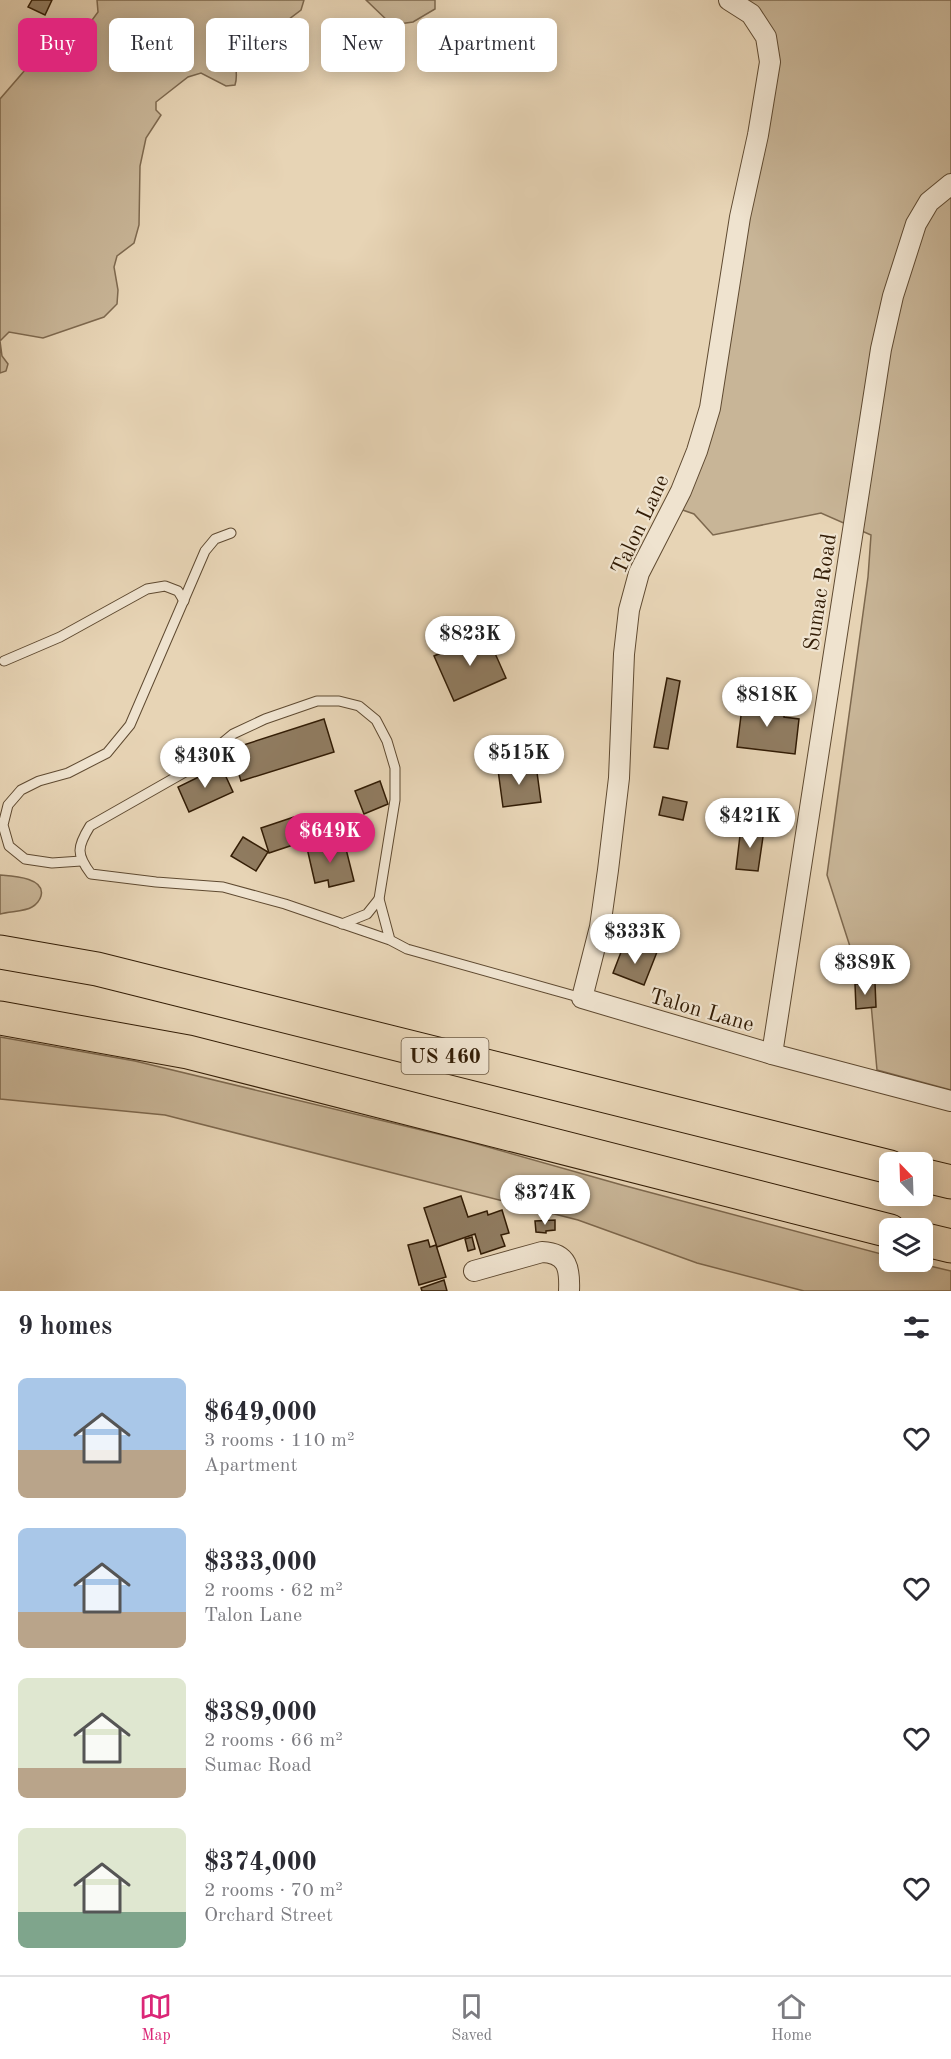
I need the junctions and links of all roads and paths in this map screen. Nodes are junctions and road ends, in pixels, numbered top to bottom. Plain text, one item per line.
1 (729, 0) edge
2 (951, 184) edge
3 (231, 533) dead end
4 (184, 601) junction
5 (4, 661) dead end
6 (81, 861) junction
7 (379, 899) junction
8 (342, 924) junction
9 (390, 940) junction
10 (0, 952) edge
11 (582, 998) junction
12 (0, 1018) edge
13 (772, 1054) junction
14 (951, 1101) edge
15 (879, 1164) edge
16 (933, 1178) edge
17 (951, 1182) edge
18 (879, 1228) edge
19 (933, 1242) edge
20 (951, 1246) edge
21 (474, 1271) dead end
22 (569, 1291) edge

1 - 11 street, Talon Lane
2 - 13 street, Sumac Road
3 - 4 lane
4 - 5 lane
4 - 6 lane
6 - 7 lane
6 - 8 lane
7 - 8 lane
7 - 9 lane
8 - 9 lane
9 - 11 lane
10 - 15 highway, US 460
11 - 13 street, Talon Lane
12 - 18 highway, US 460
13 - 14 street
16 - 17 highway
19 - 20 highway
21 - 22 street

